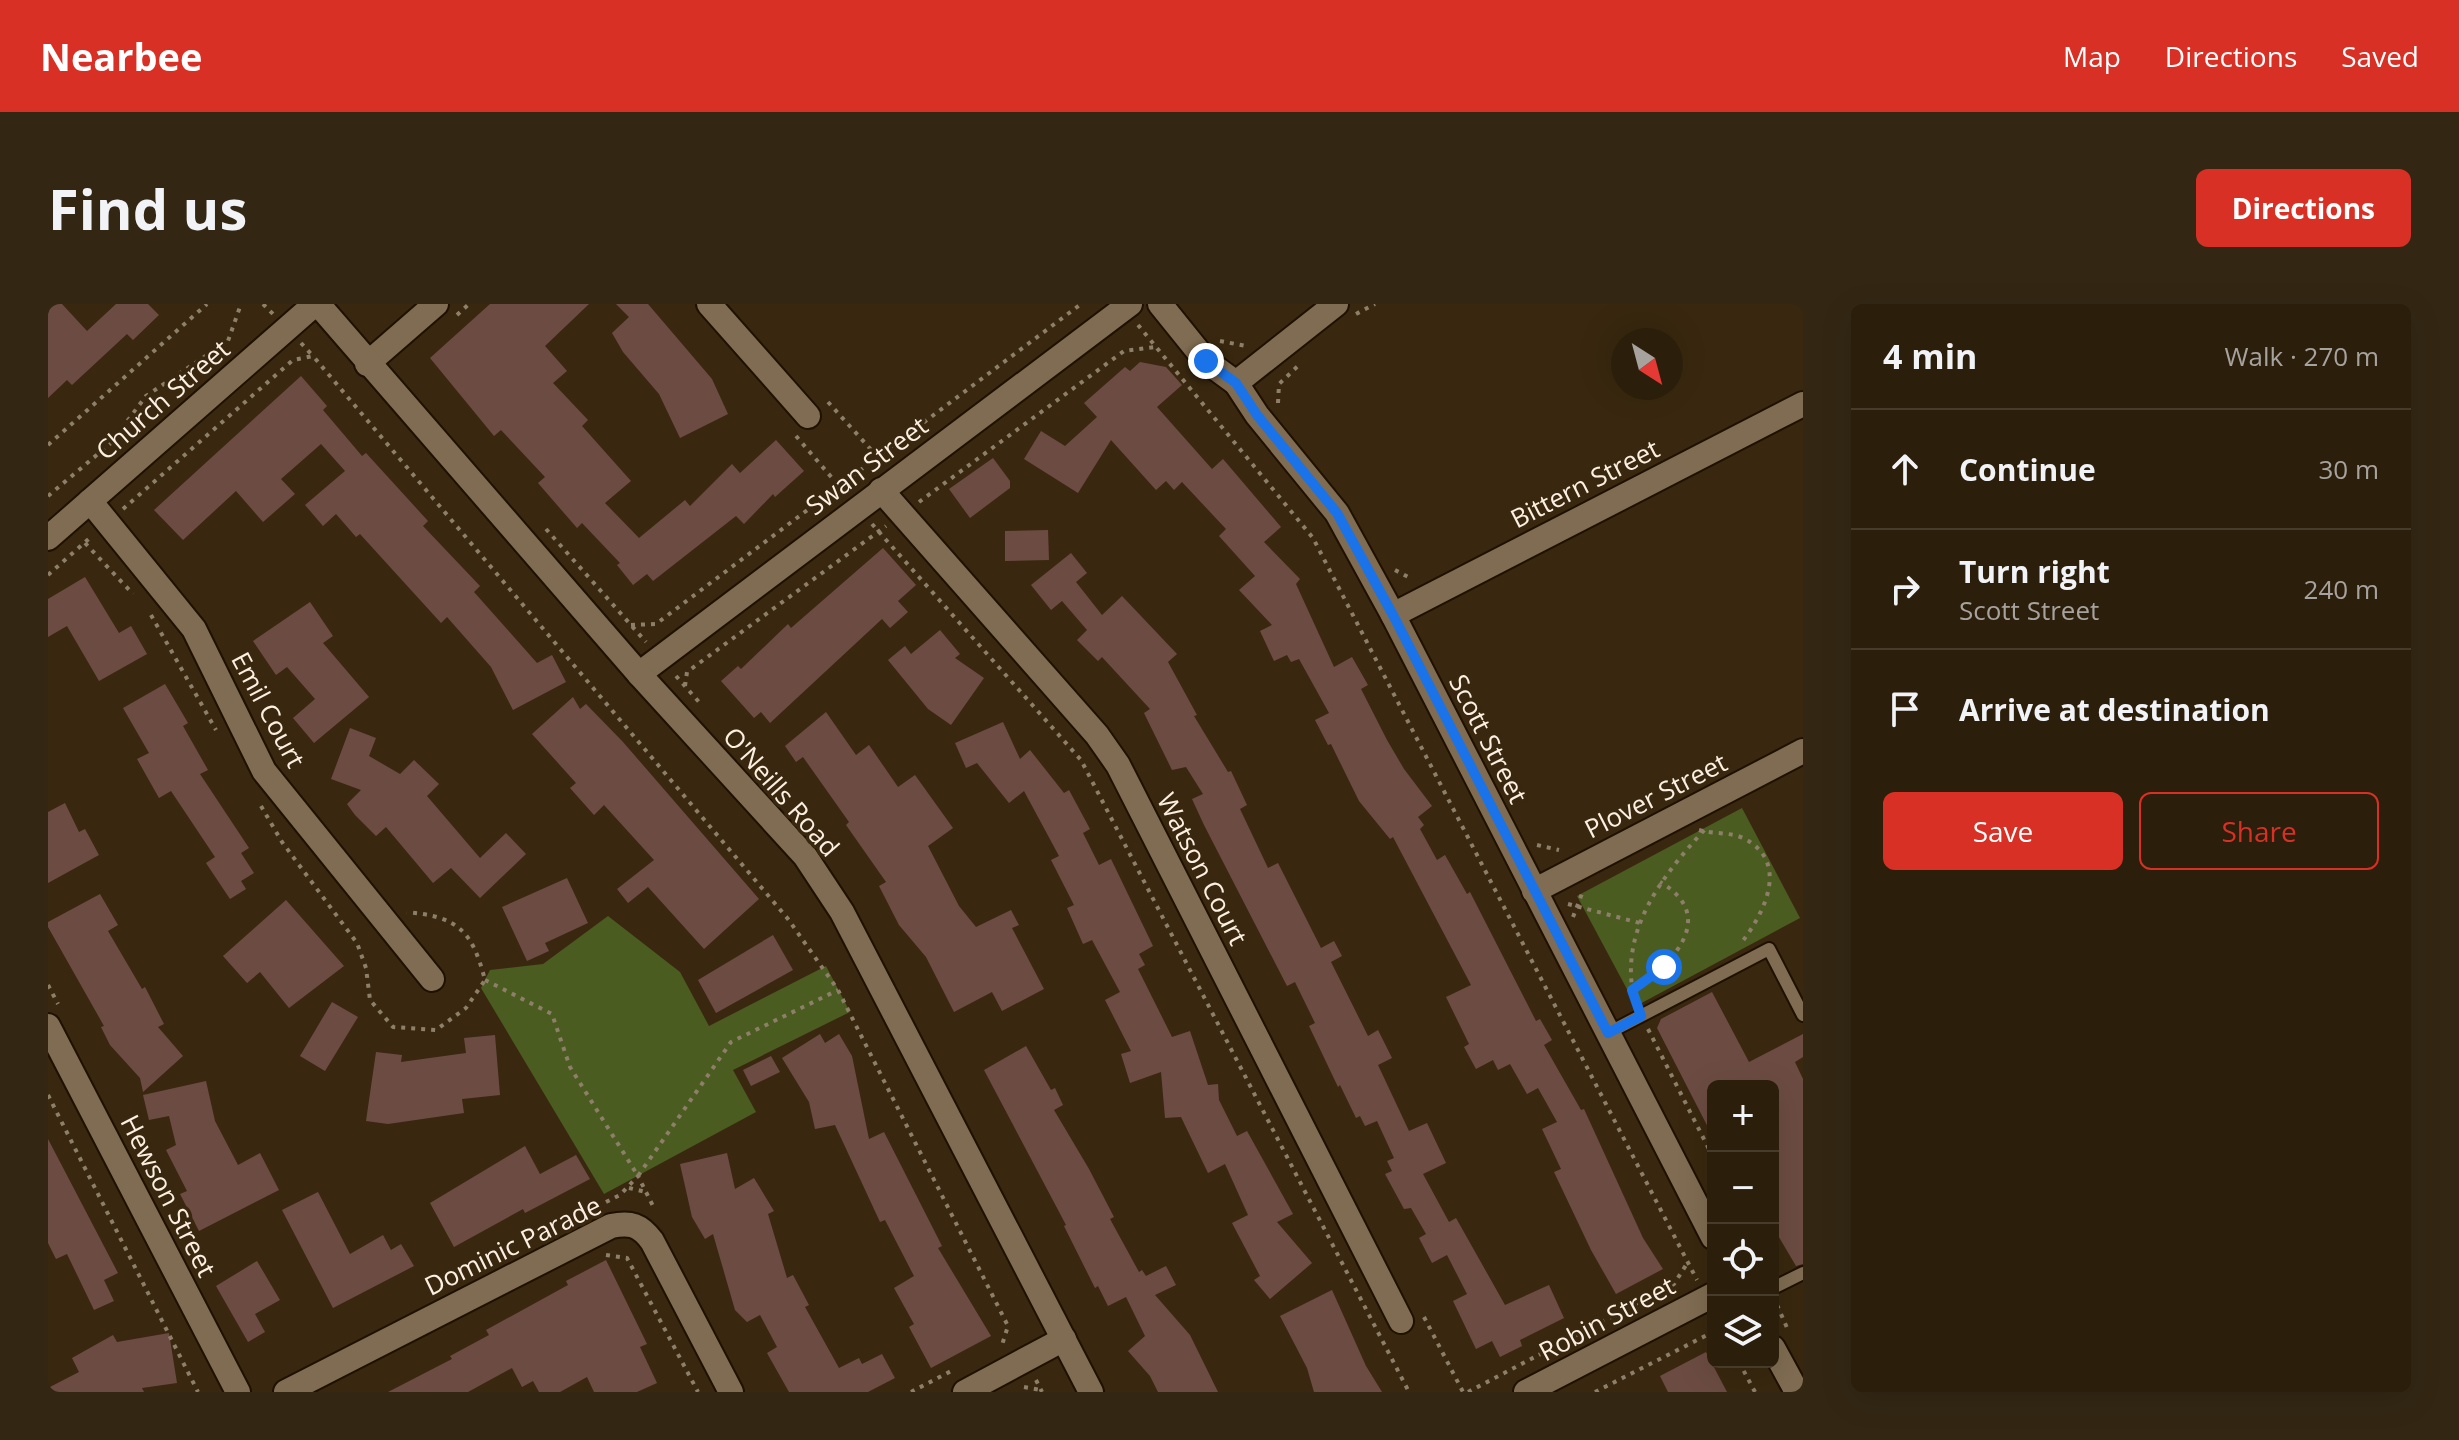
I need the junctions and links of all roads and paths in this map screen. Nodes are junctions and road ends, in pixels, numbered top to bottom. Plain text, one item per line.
1 (207, 304) edge
2 (241, 304) edge
3 (316, 304) edge
4 (436, 304) edge
5 (709, 304) edge
6 (1081, 304) edge
7 (1160, 304) edge
8 (1375, 304) edge
9 (1127, 306) edge
10 (1344, 310) edge
11 (1213, 332) dead end
12 (1256, 338) dead end
13 (367, 364) junction
14 (1300, 364) dead end
15 (1236, 383) junction
16 (1803, 404) edge
17 (1286, 414) dead end
18 (799, 423) joint
19 (48, 445) edge
20 (840, 487) junction
21 (881, 490) junction
22 (48, 496) edge
23 (90, 501) junction
24 (858, 508) junction
25 (108, 523) junction
26 (48, 538) edge
27 (1387, 557) dead end
28 (1394, 570) junction
29 (48, 575) edge
30 (1415, 580) dead end
31 (1402, 610) junction
32 (631, 625) dead end
33 (639, 674) junction
34 (1803, 751) edge
35 (1536, 844) dead end
36 (1571, 844) dead end
37 (1660, 882) junction
38 (1585, 887) dead end
39 (1534, 891) junction
40 (1566, 904) dead end
41 (1577, 906) junction
42 (1640, 923) junction
43 (1579, 930) dead end
44 (1740, 944) dead end
45 (432, 979) dead end
46 (485, 980) dead end
47 (838, 990) junction
48 (1632, 990) junction
49 (1650, 999) dead end
50 (1623, 1000) dead end
51 (1638, 1011) junction
52 (1803, 1015) edge
53 (48, 1026) edge
54 (1608, 1033) junction
55 (48, 1095) edge
56 (1710, 1152) edge
57 (627, 1188) dead end
58 (646, 1192) dead end
59 (1707, 1225) edge
60 (598, 1254) dead end
61 (1688, 1262) junction
62 (1803, 1273) edge
63 (1779, 1285) edge
64 (1707, 1291) edge
65 (1707, 1298) edge
66 (1401, 1321) dead end
67 (1707, 1335) edge
68 (1064, 1339) junction
69 (990, 1351) dead end
70 (1779, 1359) edge
71 (964, 1365) dead end
72 (1742, 1368) edge
73 (1041, 1390) dead end
74 (198, 1392) edge
75 (238, 1392) edge
76 (286, 1392) edge
77 (698, 1392) edge
78 (731, 1392) edge
79 (911, 1392) edge
80 (965, 1392) edge
81 (1014, 1392) edge
82 (1091, 1392) edge
83 (1409, 1392) edge
84 (1468, 1392) edge
85 (1526, 1392) edge
86 (1595, 1392) edge
87 (1755, 1392) edge
88 (1797, 1392) edge

1 - 19 path
2 - 22 path
3 - 13 street, O'Neills Road
3 - 23 street, Church Street
4 - 13 street
5 - 18 street
6 - 20 path
7 - 15 street, Scott Street
8 - 10 path
9 - 21 street, Swan Street
9 - 61 path
10 - 15 street
11 - 12 path
13 - 33 street, O'Neills Road
14 - 17 path
15 - 31 street, Scott Street
16 - 31 street, Bittern Street
18 - 20 path
20 - 24 path
20 - 32 path
21 - 24 street, Swan Street
21 - 66 street, Watson Court
23 - 25 street, Emil Court
23 - 26 street, Church Street
24 - 33 street, Swan Street
24 - 83 path
25 - 29 path
25 - 45 street, Emil Court
25 - 47 path
27 - 28 path
28 - 30 path
28 - 31 path
31 - 39 street, Scott Street
33 - 68 street, O'Neills Road
34 - 39 street, Plover Street
35 - 36 path
37 - 42 path
37 - 44 path
37 - 48 path
38 - 41 path
39 - 54 street, Scott Street
40 - 41 path
41 - 42 path
41 - 43 path
42 - 48 path
46 - 47 path
47 - 69 path
48 - 51 path
49 - 51 path
50 - 51 path
51 - 52 lane
51 - 54 lane
51 - 56 path
53 - 75 street, Hewson Street
54 - 59 street, Scott Street
55 - 74 path
57 - 58 path
60 - 77 path
61 - 64 path
61 - 84 path
62 - 63 lane
65 - 85 street, Robin Street
67 - 86 path
68 - 80 street
68 - 82 street, O'Neills Road
70 - 88 street
71 - 79 path
72 - 87 path
73 - 81 path
76 - 78 street, Dominic Parade

